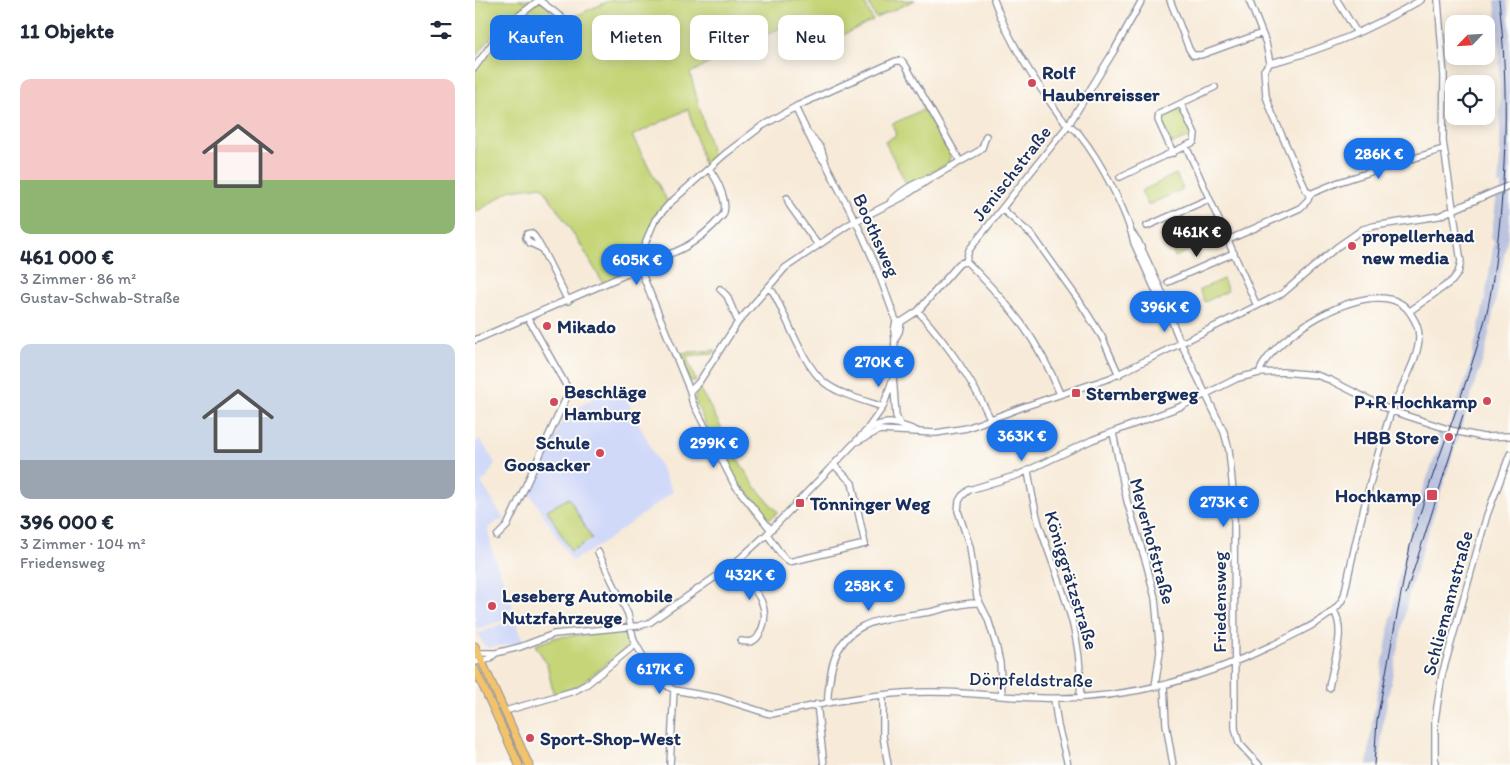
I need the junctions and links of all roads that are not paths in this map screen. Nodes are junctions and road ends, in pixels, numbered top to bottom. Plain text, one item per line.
1 (539, 0) edge
2 (994, 0) edge
3 (1143, 0) edge
4 (1170, 0) edge
5 (1249, 0) edge
6 (1337, 0) edge
7 (1421, 0) edge
8 (1438, 0) edge
9 (558, 15) edge
10 (1262, 33) junction
11 (1357, 33) junction
12 (1270, 64) junction
13 (475, 66) edge
14 (1215, 87) dead end
15 (1181, 104) junction
16 (795, 107) junction
17 (1069, 124) junction
18 (986, 136) dead end
19 (1186, 146) junction
20 (1443, 149) junction
21 (1173, 153) junction
22 (960, 161) junction
23 (709, 169) junction
24 (1120, 177) dead end
25 (1510, 185) edge
26 (1310, 194) junction
27 (787, 198) dead end
28 (1209, 199) junction
29 (1002, 209) junction
30 (1453, 210) junction
31 (856, 221) junction
32 (1147, 226) dead end
33 (1228, 240) junction
34 (818, 244) junction
35 (541, 248) dead end
36 (1234, 253) junction
37 (643, 258) junction
38 (966, 261) junction
39 (642, 269) junction
40 (1168, 282) dead end
41 (768, 287) junction
42 (720, 289) dead end
43 (568, 301) junction
44 (1257, 306) junction
45 (918, 311) junction
46 (1410, 311) junction
47 (528, 318) junction
48 (899, 321) junction
49 (737, 322) junction
50 (475, 340) edge
51 (1181, 343) junction
52 (1259, 373) junction
53 (1119, 375) junction
54 (893, 376) junction
55 (690, 391) junction
56 (1060, 394) junction
57 (1207, 394) junction
58 (883, 407) junction
59 (1392, 411) junction
60 (895, 412) junction
61 (991, 420) junction
62 (887, 423) junction
63 (901, 425) junction
64 (880, 430) junction
65 (893, 430) junction
66 (866, 431) junction
67 (920, 432) junction
68 (1113, 433) junction
69 (1510, 436) edge
70 (856, 442) junction
71 (1510, 454) edge
72 (834, 465) junction
73 (1028, 471) junction
74 (769, 532) junction
75 (497, 536) dead end
76 (598, 552) dead end
77 (735, 564) junction
78 (975, 590) junction
79 (979, 603) junction
80 (965, 604) junction
81 (1334, 611) junction
82 (631, 627) junction
83 (741, 640) dead end
84 (636, 644) junction
85 (476, 651) edge
86 (496, 654) junction
87 (478, 661) edge
88 (1234, 663) junction
89 (475, 669) edge
90 (1164, 685) junction
91 (1155, 687) junction
92 (1329, 688) dead end
93 (674, 690) junction
94 (883, 695) junction
95 (1002, 696) junction
96 (1080, 698) junction
97 (1054, 699) junction
98 (828, 702) junction
99 (817, 704) junction
100 (505, 712) junction
101 (519, 765) edge
102 (529, 765) edge
103 (670, 765) edge
104 (824, 765) edge
105 (887, 765) edge
106 (1068, 765) edge
107 (1173, 765) edge
108 (1259, 765) edge
109 (1435, 765) edge

1 - 9 street
1 - 13 street
2 - 17 street, Friedensweg
3 - 17 street, Jenischstraße
4 - 10 street
5 - 10 street
6 - 11 street
7 - 11 street
8 - 20 street
10 - 12 street
11 - 12 street
12 - 26 street
14 - 15 street
15 - 19 street
15 - 21 street
16 - 22 street
16 - 23 street
16 - 31 street, Boothsweg
17 - 29 street, Jenischstraße
17 - 51 street, Friedensweg
18 - 22 street
19 - 21 street
19 - 28 street
20 - 26 street
20 - 30 street
21 - 24 street
22 - 31 street
23 - 37 street
23 - 37 street
25 - 30 street
26 - 33 street
27 - 34 street
28 - 32 street
28 - 33 street
29 - 38 street, Jenischstraße
29 - 53 street
30 - 44 street
30 - 46 street
31 - 34 street
31 - 48 street, Boothsweg
33 - 36 street
34 - 41 street
35 - 43 street
36 - 40 street
36 - 44 street
37 - 39 street
38 - 45 street, Jenischstraße
38 - 56 street
39 - 43 street
39 - 55 street
41 - 49 street
41 - 58 street
42 - 49 street
43 - 47 street
44 - 51 street
45 - 48 street, Jenischstraße
45 - 61 street
46 - 52 street
46 - 59 street
47 - 50 street
47 - 75 street
48 - 54 street
49 - 55 street
51 - 53 street
51 - 57 street, Friedensweg
52 - 57 street
52 - 59 street
53 - 56 street
54 - 58 street
54 - 60 street
55 - 74 street
56 - 61 street
57 - 68 street
57 - 88 street, Friedensweg
58 - 62 street
58 - 66 street
59 - 69 street
59 - 81 street
60 - 62 street
60 - 63 street
61 - 67 street
62 - 63 street
62 - 64 street
62 - 65 street
62 - 66 street
63 - 67 street
64 - 65 street
64 - 70 street
65 - 67 street
66 - 70 street
68 - 73 street
68 - 91 street, Meyerhofstraße
70 - 72 street
71 - 109 street, Schliemannstraße
72 - 74 street
72 - 74 street
73 - 78 street
73 - 96 street, Königgrätzstraße
74 - 77 street
76 - 82 street, Dörpfeldstraße
77 - 82 street
77 - 83 street
78 - 79 street
78 - 80 street
79 - 80 street
79 - 95 street
80 - 98 street
81 - 88 street, Dörpfeldstraße
81 - 92 street
82 - 84 street, Dörpfeldstraße
82 - 86 street
84 - 93 street, Dörpfeldstraße
84 - 100 street
85 - 86 street
85 - 87 main road
86 - 87 street
87 - 100 main road
88 - 90 street, Dörpfeldstraße
88 - 108 street, Friedensweg
89 - 101 main road
90 - 91 street, Dörpfeldstraße
90 - 107 street
91 - 96 street, Dörpfeldstraße
93 - 99 street, Dörpfeldstraße
93 - 103 street
94 - 95 street, Dörpfeldstraße
94 - 98 street, Dörpfeldstraße
94 - 105 street
95 - 97 street, Dörpfeldstraße
96 - 97 street, Dörpfeldstraße
97 - 106 street
98 - 99 street, Dörpfeldstraße
99 - 104 street
100 - 102 main road

